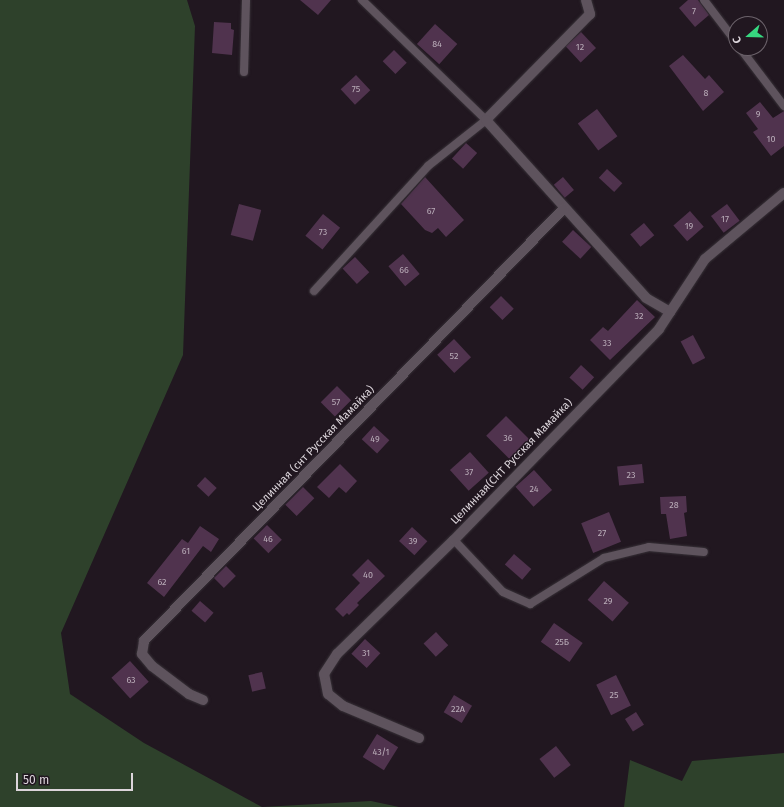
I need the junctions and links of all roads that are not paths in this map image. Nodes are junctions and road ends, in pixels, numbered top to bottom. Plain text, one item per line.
1 (246, 0) edge
2 (362, 0) edge
3 (586, 0) edge
4 (704, 0) edge
5 (728, 32) edge
6 (746, 56) edge
7 (244, 72) dead end
8 (784, 106) edge
9 (486, 120) junction
10 (784, 193) edge
11 (564, 208) junction
12 (314, 291) dead end
13 (670, 312) junction
14 (454, 540) junction
15 (704, 552) dead end
16 (203, 700) dead end
17 (419, 738) dead end

1 - 7 lane
2 - 9 lane
3 - 9 street
4 - 5 lane
6 - 8 lane
9 - 11 street
9 - 12 lane
10 - 13 street, Целинная(СНТ Русская Мамайка)
11 - 13 street
11 - 16 street, Целинная (снт Русская Мамайка)
13 - 14 street, Целинная(СНТ Русская Мамайка)
14 - 15 lane, Целинная(СНТ Русская Мамайка)
14 - 17 street

